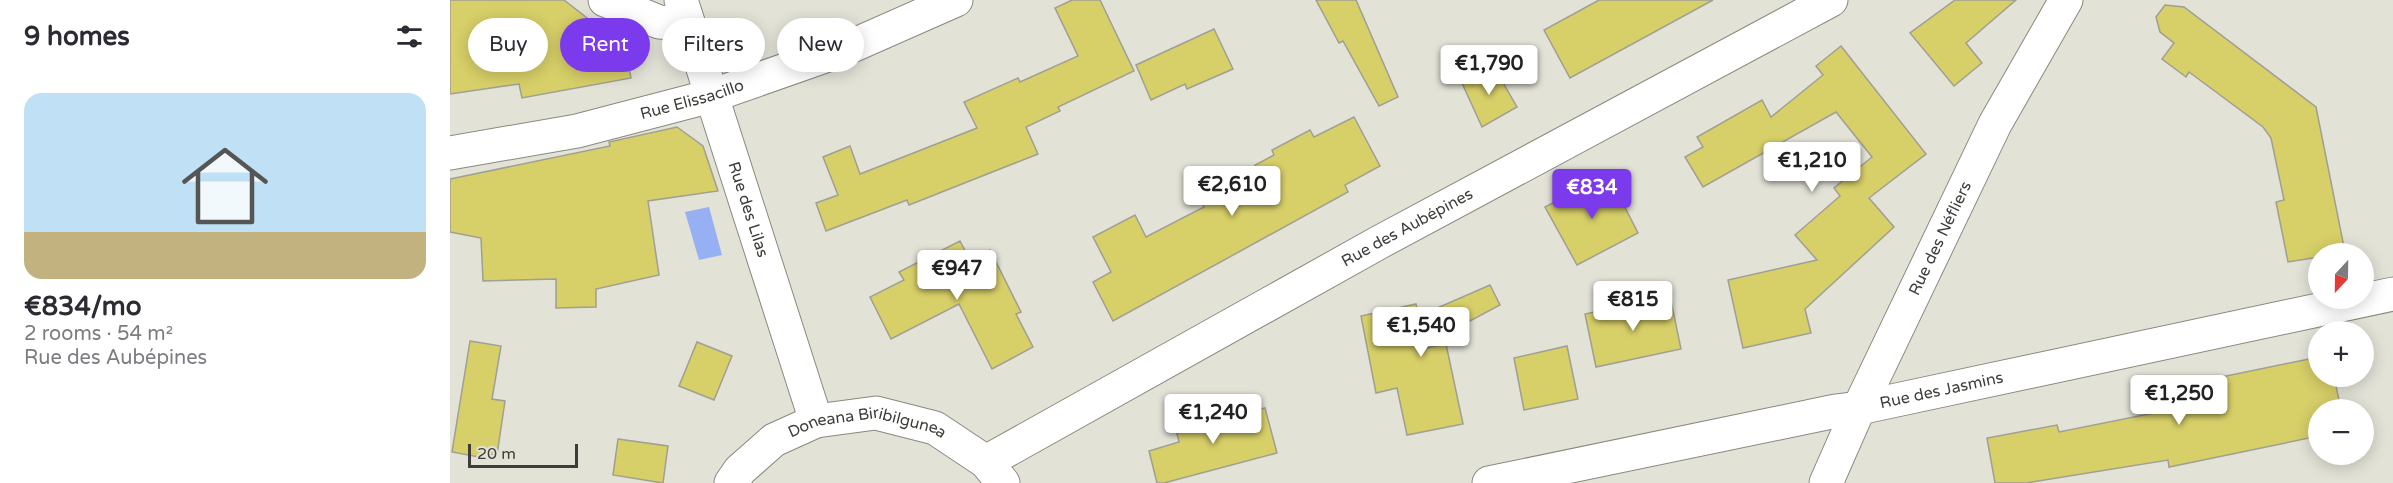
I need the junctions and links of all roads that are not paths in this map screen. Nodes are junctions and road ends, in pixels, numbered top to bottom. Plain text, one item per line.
1 (605, 0) edge
2 (956, 0) edge
3 (1831, 0) edge
4 (2066, 0) edge
5 (684, 12) edge
6 (711, 96) junction
7 (450, 153) edge
8 (2393, 294) edge
9 (1859, 408) junction
10 (816, 421) junction
11 (994, 472) edge
12 (731, 483) edge
13 (1489, 483) edge
14 (1826, 483) edge

1 - 5 street
2 - 6 street, Rue Elissacillo
3 - 11 street, Rue des Aubépines
4 - 9 street, Rue des Néfliers
5 - 6 street, Rue des Lilas
6 - 7 street, Rue Elissacillo
6 - 10 street, Rue des Lilas
8 - 9 street, Rue des Jasmins
9 - 13 street, Rue des Jasmins
9 - 14 street, Rue des Néfliers
10 - 11 street, Doneana Biribilgunea
10 - 12 street, Doneana Biribilgunea

